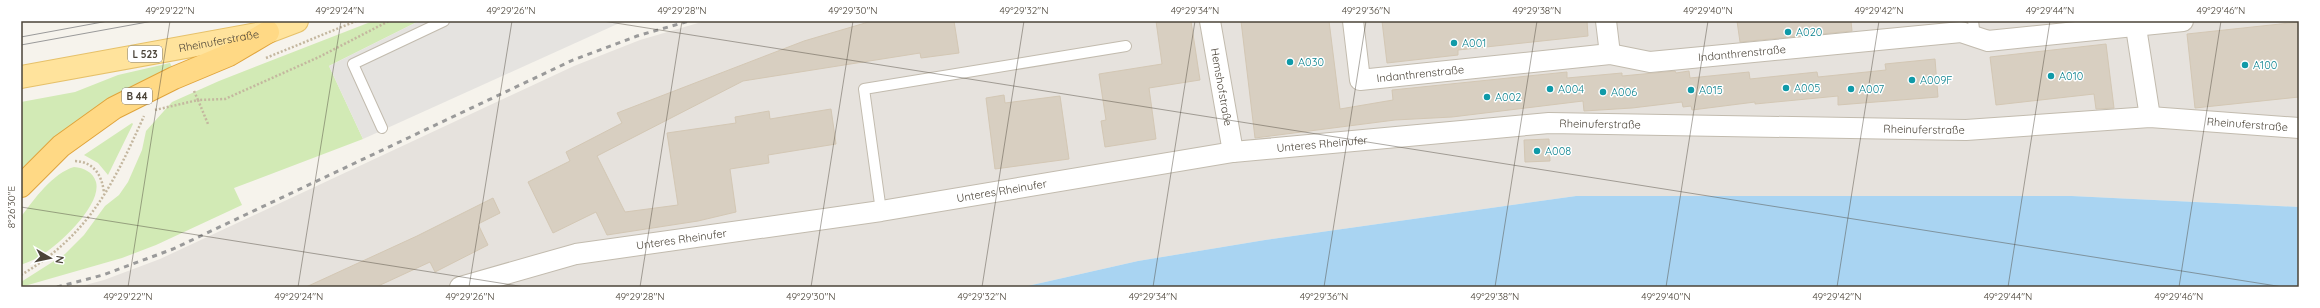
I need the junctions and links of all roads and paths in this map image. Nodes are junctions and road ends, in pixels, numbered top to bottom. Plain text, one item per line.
1 (297, 21) edge
2 (390, 21) edge
3 (444, 21) edge
4 (1210, 21) edge
5 (1353, 21) edge
6 (1606, 21) edge
7 (2183, 21) edge
8 (2135, 24) edge
9 (1974, 29) edge
10 (268, 32) junction
11 (1126, 46) dead end
12 (1610, 54) junction
13 (21, 77) edge
14 (194, 91) dead end
15 (198, 100) junction
16 (147, 108) dead end
17 (160, 110) dead end
18 (2150, 117) junction
19 (208, 124) dead end
20 (1549, 124) joint
21 (382, 128) dead end
22 (2299, 128) edge
23 (1233, 152) junction
24 (72, 161) dead end
25 (21, 186) edge
26 (104, 194) junction
27 (881, 211) junction
28 (21, 275) edge
29 (460, 287) edge

1 - 10 main road, Rheinuferstraße / L 523
2 - 15 path
3 - 21 lane
4 - 23 street, Hemshofstraße
5 - 12 street, Indanthrenstraße
6 - 12 street
7 - 8 street, Indanthrenstraße
8 - 9 street, Indanthrenstraße
8 - 18 street
9 - 12 street, Indanthrenstraße
10 - 13 main road, Rheinuferstraße / L 523
10 - 25 highway, B 44
11 - 27 lane
14 - 15 path
15 - 17 path
15 - 19 path
16 - 26 path
18 - 20 street, Rheinuferstraße
18 - 22 street, Rheinuferstraße
20 - 23 street, Unteres Rheinufer
23 - 27 street, Unteres Rheinufer
24 - 26 path
26 - 28 path
27 - 29 street, Unteres Rheinufer

